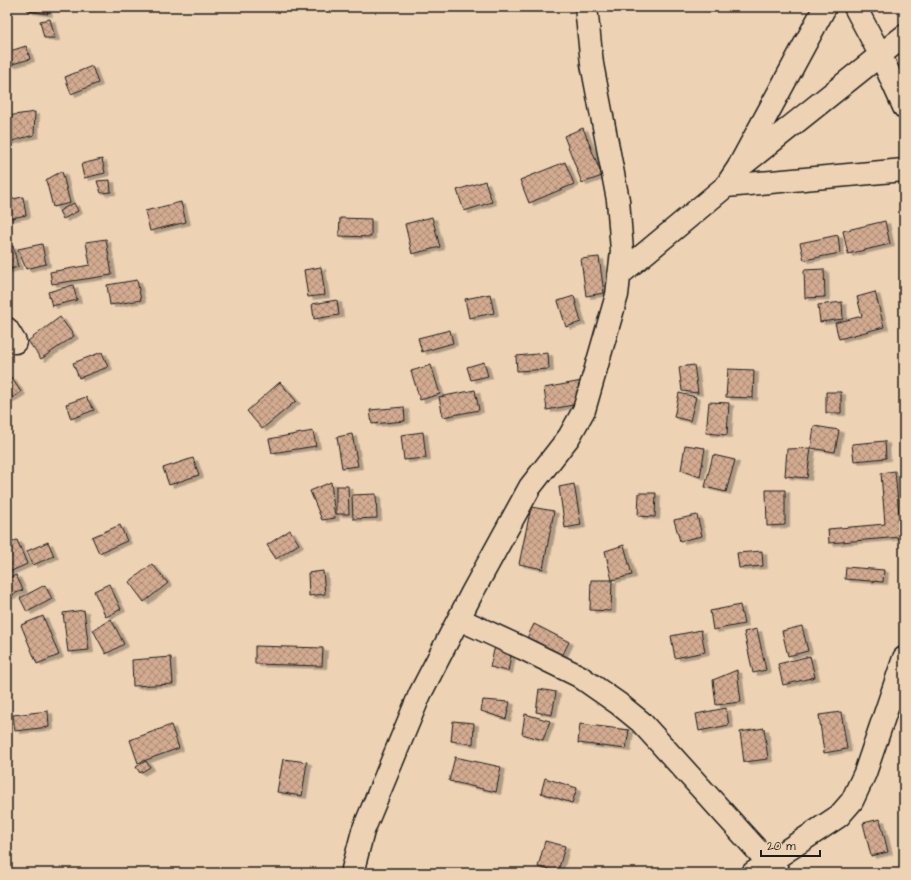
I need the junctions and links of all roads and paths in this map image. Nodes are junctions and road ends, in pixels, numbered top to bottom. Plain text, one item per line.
1 (586, 7) edge
2 (825, 7) edge
3 (855, 7) edge
4 (904, 36) edge
5 (881, 56) junction
6 (904, 107) edge
7 (904, 170) edge
8 (732, 177) junction
9 (619, 275) junction
10 (459, 619) junction
11 (904, 658) edge
12 (767, 869) edge
13 (352, 873) edge

1 - 9 street
2 - 8 street
3 - 5 street
4 - 5 street
5 - 6 street
5 - 8 street
7 - 8 street
8 - 9 street
9 - 10 street
10 - 12 street
10 - 13 street
11 - 12 street

